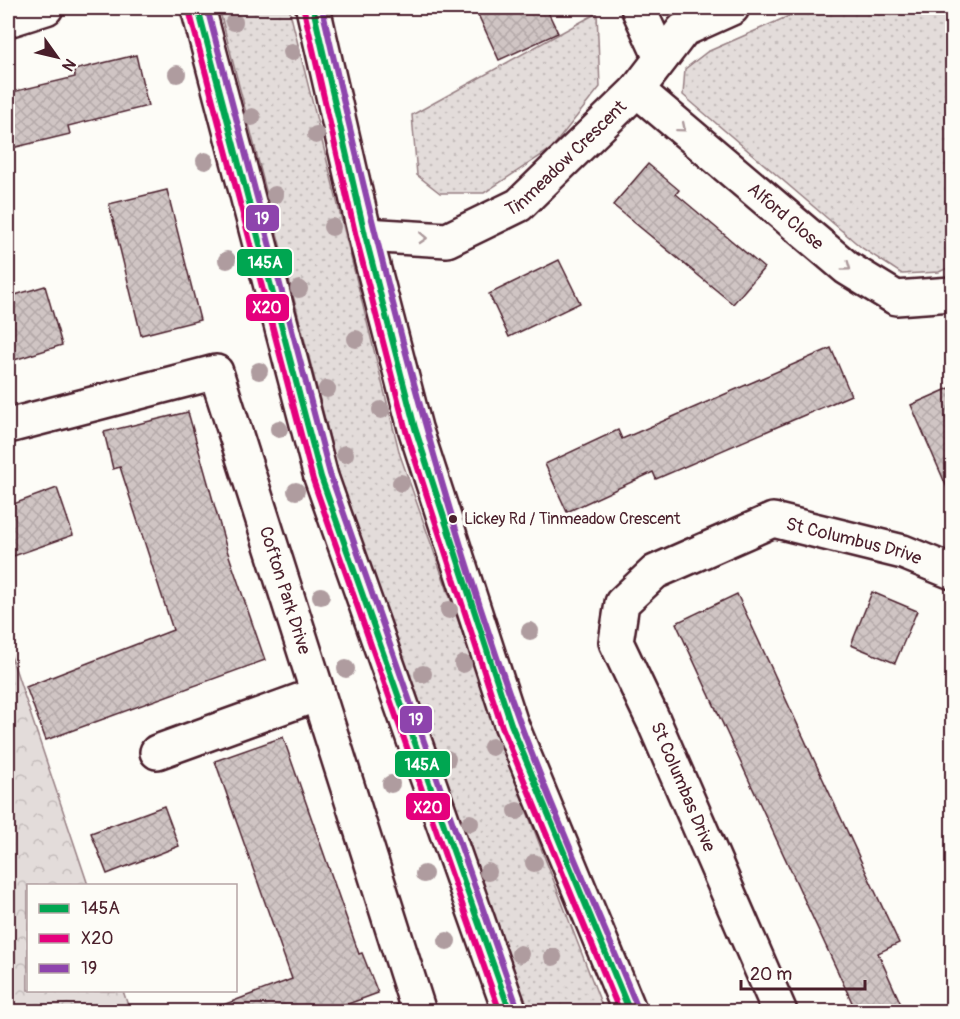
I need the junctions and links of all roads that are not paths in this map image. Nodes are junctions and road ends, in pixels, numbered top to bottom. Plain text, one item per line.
1 (46, 8) edge
2 (198, 8) edge
3 (314, 8) edge
4 (638, 8) edge
5 (732, 8) edge
6 (8, 20) edge
7 (661, 58) junction
8 (637, 90) junction
9 (365, 235) junction
10 (952, 294) edge
11 (8, 426) edge
12 (655, 572) joint
13 (952, 573) edge
14 (318, 694) junction
15 (157, 752) dead end
16 (413, 1011) edge
17 (510, 1011) edge
18 (630, 1011) edge
19 (780, 1011) edge

1 - 6 street
2 - 17 street
3 - 9 street
4 - 7 street
5 - 7 street, Tinmeadow Crescent
7 - 8 street, Tinmeadow Crescent
9 -> 8 street, Tinmeadow Crescent
8 -> 10 street, Alford Close
9 - 18 street
11 - 14 street, Cofton Park Drive
12 - 13 street, St Columbus Drive
12 - 19 street, St Columbas Drive
14 - 15 street
14 - 16 street, Cofton Park Drive

